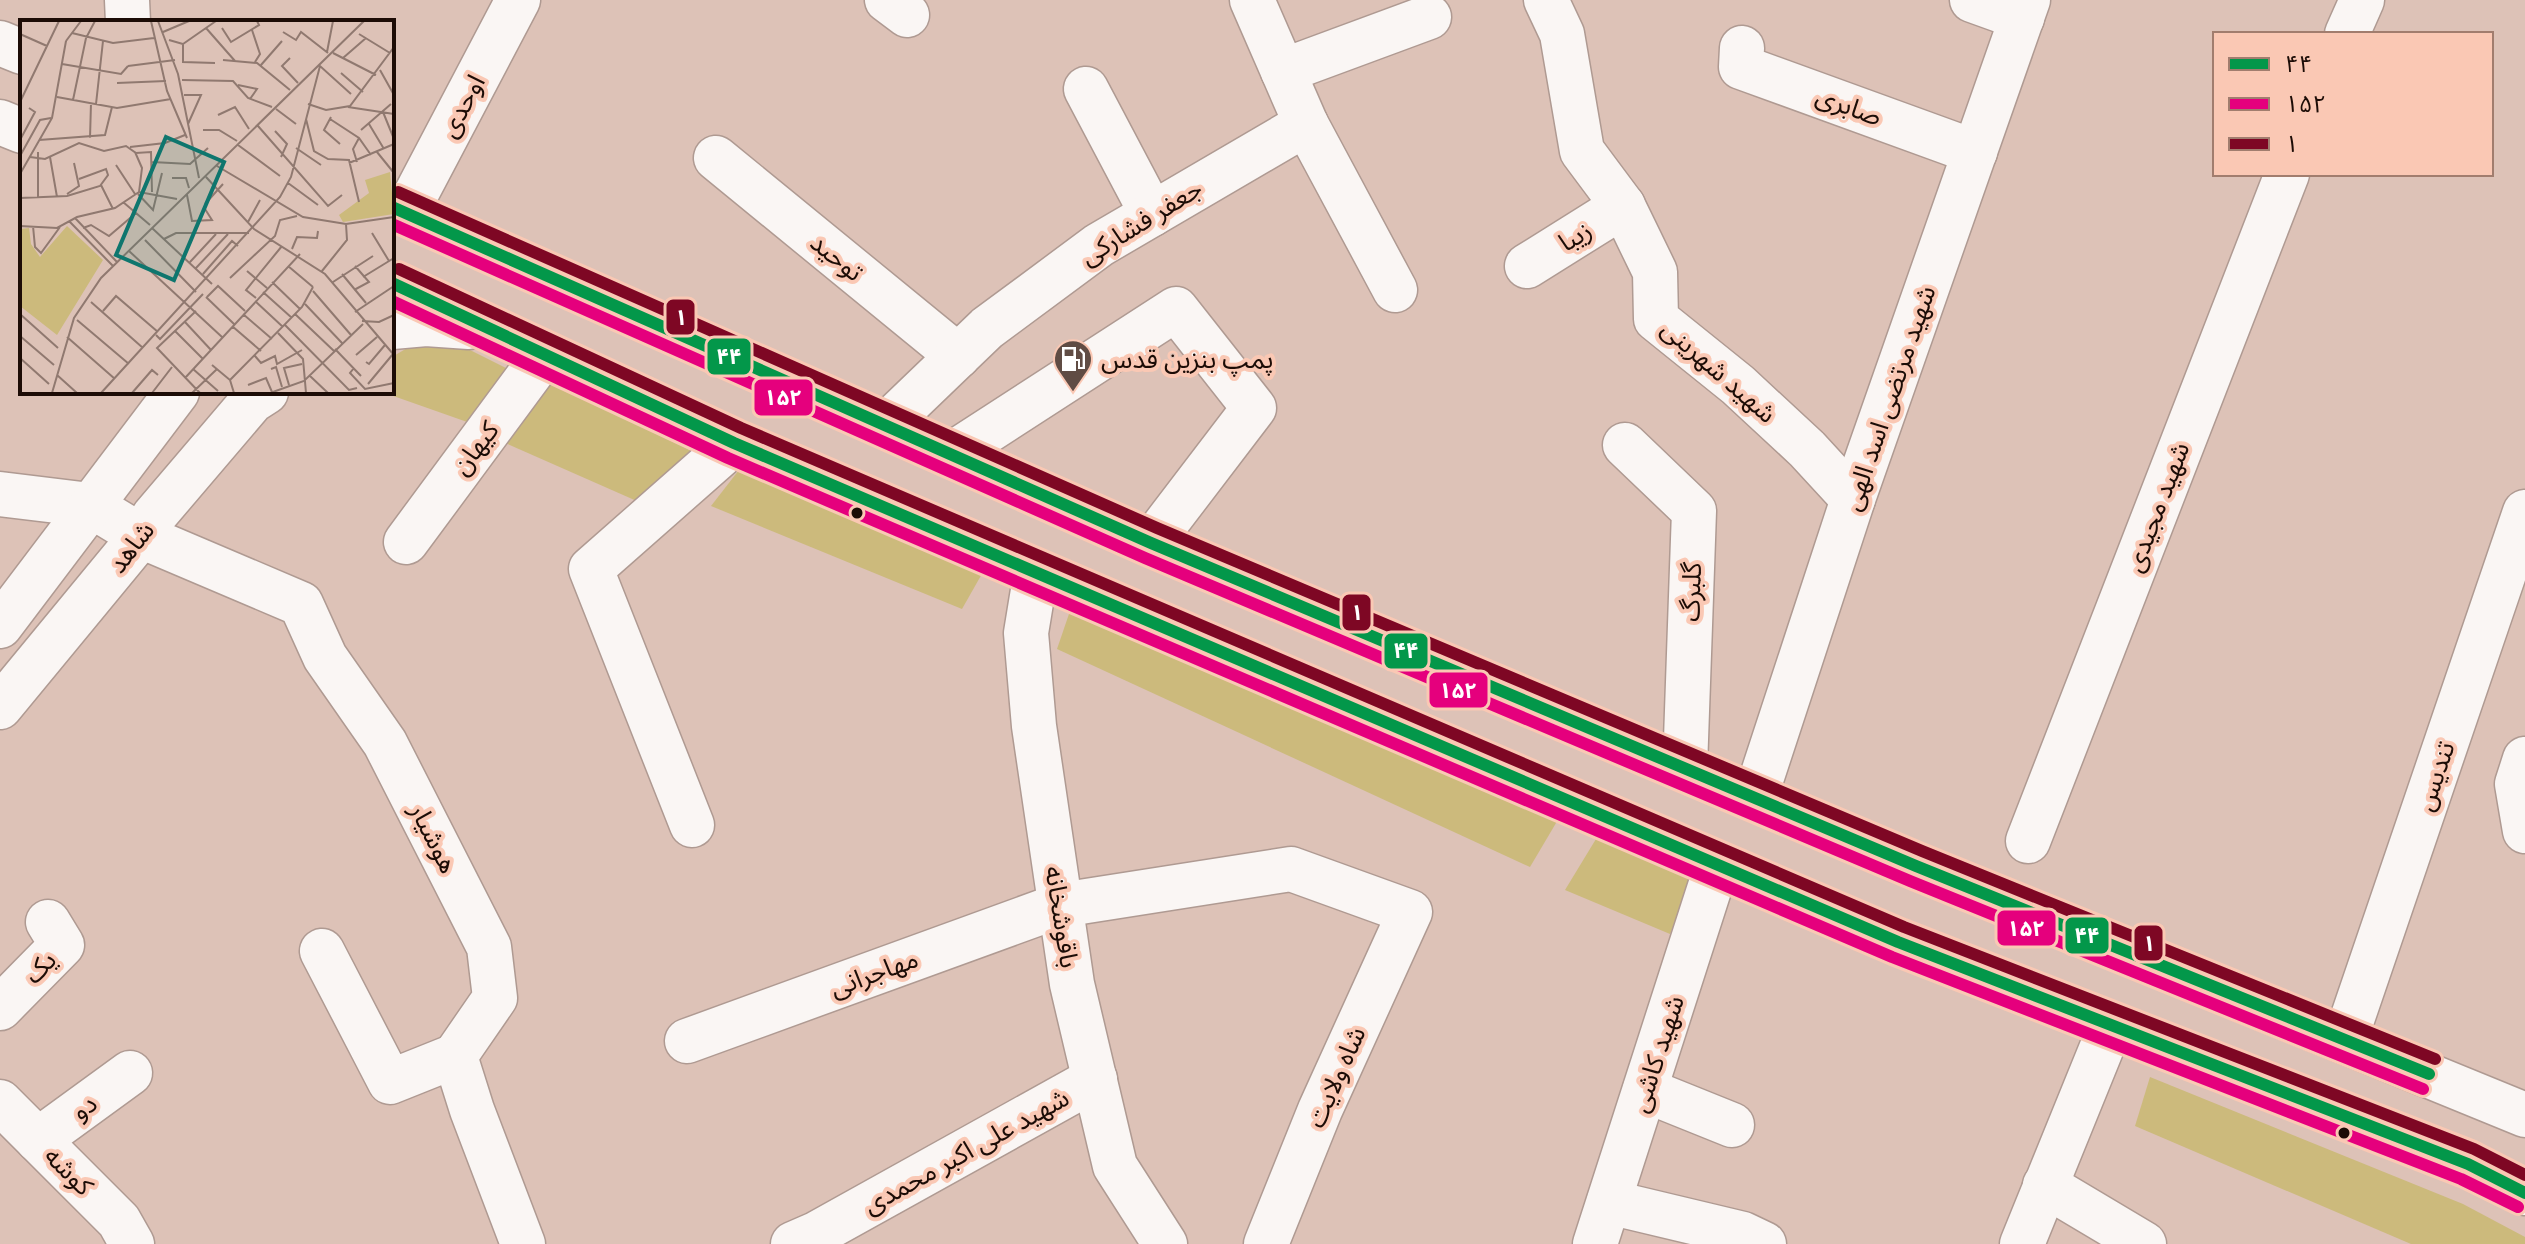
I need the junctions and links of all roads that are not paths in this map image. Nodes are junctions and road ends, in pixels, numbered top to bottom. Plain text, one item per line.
1 (127, 0) edge
2 (518, 0) edge
3 (1252, 0) edge
4 (1546, 0) edge
5 (1972, 0) edge
6 (2362, 0) edge
7 (2025, 9) edge
8 (1429, 17) dead end
9 (128, 20) edge
10 (2348, 32) edge
11 (0, 43) edge
12 (1742, 48) dead end
13 (20, 51) edge
14 (1283, 71) junction
15 (1086, 89) dead end
16 (0, 122) edge
17 (1306, 124) junction
18 (20, 130) edge
19 (1975, 152) junction
20 (716, 158) dead end
21 (2286, 176) edge
22 (1623, 206) junction
23 (399, 210) edge
24 (1152, 214) junction
25 (1527, 266) dead end
26 (394, 284) edge
27 (1395, 290) dead end
28 (394, 327) edge
29 (489, 328) junction
30 (545, 354) junction
31 (958, 356) junction
32 (175, 394) edge
33 (263, 394) edge
34 (886, 425) junction
35 (734, 443) junction
36 (1625, 445) dead end
37 (952, 454) junction
38 (0, 494) edge
39 (1853, 499) junction
40 (90, 505) junction
41 (2525, 512) edge
42 (141, 536) junction
43 (406, 542) dead end
44 (1151, 543) junction
45 (1036, 572) junction
46 (0, 626) edge
47 (0, 707) edge
48 (2525, 759) edge
49 (1685, 768) junction
50 (1755, 798) junction
51 (692, 825) dead end
52 (2525, 831) edge
53 (2028, 841) dead end
54 (1717, 865) junction
55 (1061, 905) junction
56 (1410, 912) joint
57 (48, 922) dead end
58 (322, 951) dead end
59 (0, 1008) edge
60 (2111, 1025) junction
61 (2345, 1040) junction
62 (687, 1041) dead end
63 (455, 1056) junction
64 (130, 1073) dead end
65 (1095, 1079) junction
66 (1645, 1090) junction
67 (2525, 1115) edge
68 (14, 1124) edge
69 (1732, 1125) dead end
70 (2045, 1185) junction
71 (2525, 1193) edge
72 (1609, 1202) junction
73 (132, 1244) edge
74 (523, 1244) edge
75 (793, 1244) edge
76 (1165, 1244) edge
77 (1266, 1244) edge
78 (1595, 1244) edge
79 (1764, 1244) edge
80 (2022, 1244) edge
81 (2144, 1244) edge

1 - 9 street
2 - 23 street, اوحدی
3 - 14 street
4 - 22 street, شهید شهرینی
5 - 7 street
6 - 10 street
7 - 19 street, شهید مرتضی اسد الهی
8 - 14 street
11 - 13 street
12 - 19 street, صابری
14 - 17 street
15 - 24 street
16 - 18 street
17 - 24 street, جعفر فشارکی
17 - 27 street
19 - 39 street, شهید مرتضی اسد الهی
20 - 31 street, توحید
21 - 53 street, شهید مجیدی
22 - 25 street, زیبا
22 - 39 street, شهید شهرینی
23 - 34 street
24 - 31 street, جعفر فشارکی
26 - 29 street
28 - 29 street
29 - 30 street
30 - 35 street
30 - 43 street, کیهان
31 - 34 street, جعفر فشارکی
32 - 40 street
33 - 42 street, شاهد
34 - 37 street
35 - 45 street
35 - 51 street
36 - 49 street, گلبرگ
37 - 44 street
37 - 44 street
38 - 40 street
39 - 50 street, شهید مرتضی اسد الهی
40 - 42 street, هوشیار
40 - 46 street
41 - 61 street, تندیس
42 - 47 street, شاهد
42 - 63 street, هوشیار
44 - 49 street
45 - 54 street
45 - 55 street, باقوشخانه
48 - 52 street
49 - 50 street
50 - 61 street
54 - 60 street
54 - 66 street, شهید کاشی
55 - 56 street, مهاجرانی
55 - 62 street, مهاجرانی
55 - 65 street, باقوشخانه
56 - 77 street, شاه ولایت
57 - 59 street, یک
58 - 63 street
60 - 70 street
60 - 71 street
61 - 67 street
63 - 74 street
64 - 68 street, دو
65 - 75 street, شهید علی اکبر محمدی
65 - 76 street, باقوشخانه
66 - 69 street
66 - 72 street, شهید کاشی
68 - 73 street, کوشه
70 - 80 street
70 - 81 street
72 - 78 street, شهید کاشی
72 - 79 street

